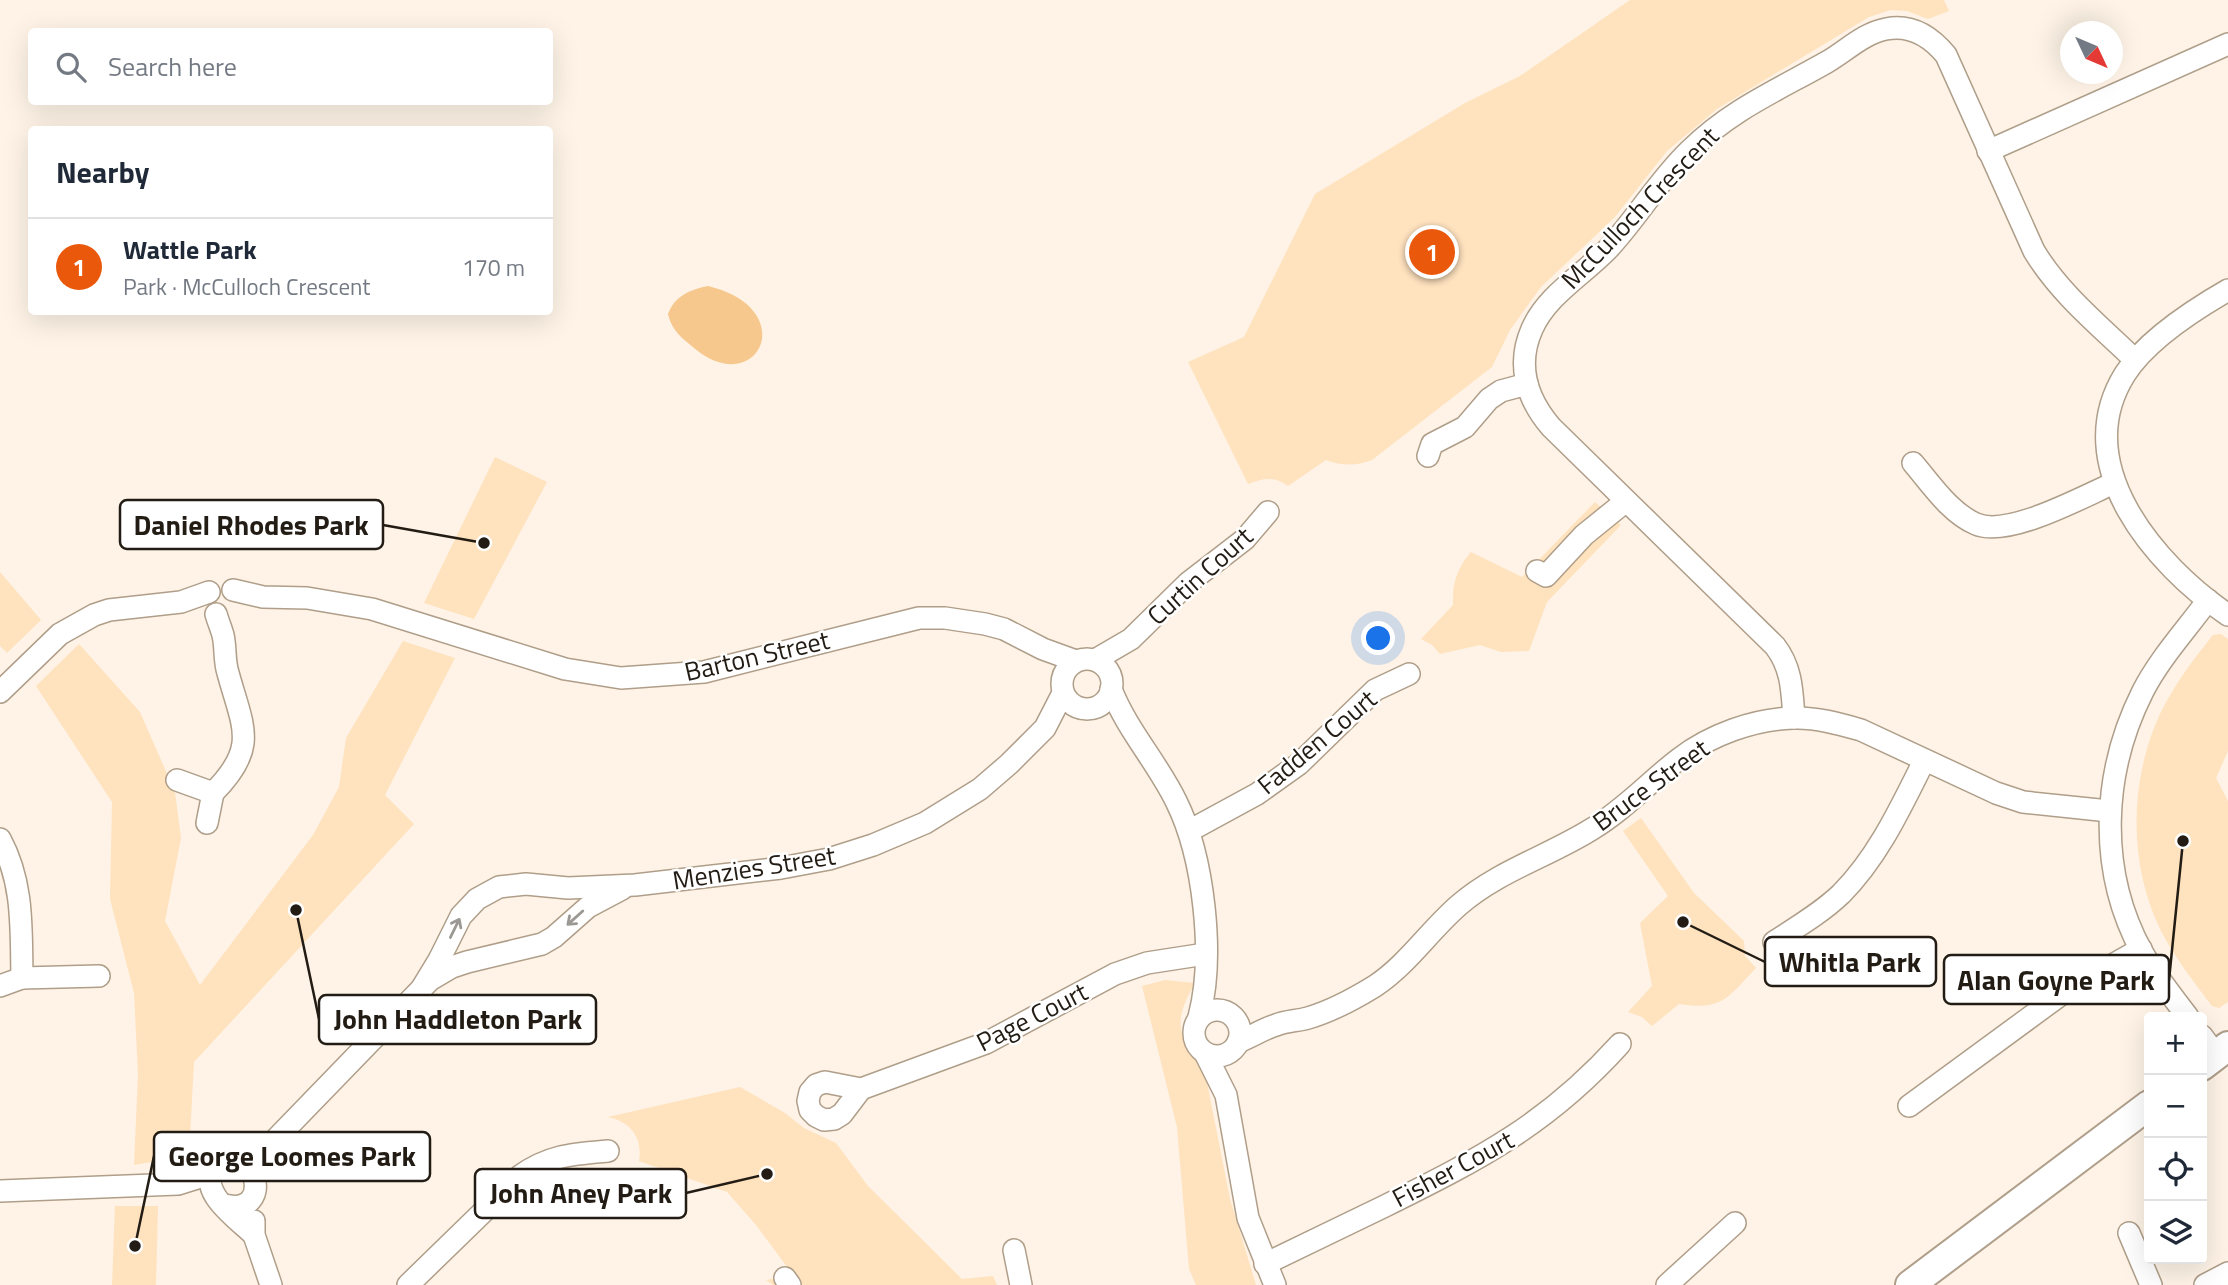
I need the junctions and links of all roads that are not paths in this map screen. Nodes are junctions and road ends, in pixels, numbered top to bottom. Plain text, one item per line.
1 (2228, 44) edge
2 (1988, 151) junction
3 (2228, 290) edge
4 (2136, 360) junction
5 (1527, 384) junction
6 (1428, 456) dead end
7 (1913, 463) dead end
8 (2114, 483) junction
9 (1626, 500) junction
10 (1268, 512) dead end
11 (1537, 571) dead end
12 (2208, 600) junction
13 (222, 605) junction
14 (2228, 615) edge
15 (1130, 639) junction
16 (1043, 649) junction
17 (1086, 661) junction
18 (1409, 674) dead end
19 (1111, 683) junction
20 (1062, 686) junction
21 (0, 692) edge
22 (1086, 709) junction
23 (1794, 718) junction
24 (1045, 728) junction
25 (1134, 734) junction
26 (1924, 761) junction
27 (177, 780) dead end
28 (213, 793) junction
29 (2109, 811) junction
30 (207, 823) dead end
31 (1189, 831) junction
32 (0, 839) edge
33 (635, 885) junction
34 (1774, 942) dead end
35 (2141, 949) junction
36 (1205, 954) junction
37 (99, 976) dead end
38 (1207, 977) junction
39 (22, 978) junction
40 (0, 986) edge
41 (422, 988) junction
42 (2185, 1012) edge
43 (1230, 1014) junction
44 (1199, 1017) junction
45 (1276, 1025) junction
46 (1620, 1044) dead end
47 (1236, 1045) junction
48 (1205, 1053) junction
49 (862, 1089) dead end
50 (1226, 1096) junction
51 (1909, 1106) dead end
52 (2144, 1109) edge
53 (274, 1141) junction
54 (608, 1152) dead end
55 (240, 1161) junction
56 (212, 1173) junction
57 (178, 1184) junction
58 (256, 1187) junction
59 (0, 1191) edge
60 (219, 1200) junction
61 (1735, 1223) dead end
62 (2129, 1233) dead end
63 (254, 1235) junction
64 (1014, 1250) dead end
65 (1265, 1264) junction
66 (2228, 1273) edge
67 (271, 1285) edge
68 (408, 1285) edge
69 (1021, 1285) edge
70 (1275, 1285) edge
71 (1667, 1285) edge
72 (1911, 1285) edge
73 (2151, 1285) edge
74 (2205, 1285) edge

1 - 2 street
2 - 4 street, McCulloch Crescent
2 - 5 street, McCulloch Crescent
3 - 4 street
4 - 8 street
5 - 6 street
5 - 9 street, McCulloch Crescent
7 - 8 street
8 - 12 street
9 - 11 street
9 - 23 street, McCulloch Crescent
10 - 15 street, Curtin Court
12 - 14 street
12 - 29 street
13 - 16 street, Barton Street
13 - 21 street
13 - 28 street
15 - 17 street, Curtin Court
15 - 19 street, Curtin Court
16 - 17 street, Barton Street
16 - 20 street, Barton Street
17 - 19 street
17 - 20 street
18 - 31 street, Fadden Court
19 - 22 street
19 - 25 street
20 - 22 street
20 - 24 street, Menzies Street
22 - 24 street, Menzies Street
22 - 25 street
23 - 26 street, Bruce Street
23 - 45 street, Bruce Street
24 - 33 street, Menzies Street
25 - 31 street
26 - 29 street, Bruce Street
26 - 34 street
27 - 28 street
28 - 30 street
29 - 35 street
31 - 36 street
32 - 39 street
33 -> 41 street, Menzies Street
41 -> 33 street, Menzies Street
35 - 42 street
35 - 51 street
36 - 38 street
36 - 49 street, Page Court
37 - 39 street
38 - 43 street
38 - 44 street
39 - 40 street
41 - 53 street, Menzies Street
43 - 44 street
43 - 45 street, Bruce Street
43 - 47 street
44 - 48 street
45 - 47 street, Bruce Street
46 - 65 street, Fisher Court
47 - 48 street
47 - 50 street
48 - 50 street
50 - 65 street
52 - 72 main road
53 - 55 street, Menzies Street
53 - 58 street, Menzies Street
54 - 68 street
55 - 56 street
55 - 58 street
56 - 57 street
56 - 60 street
57 - 59 street
57 - 60 street
58 - 60 street
58 - 63 street
60 - 63 street
61 - 71 street
62 - 73 street
63 - 67 street
64 - 69 street
65 - 70 street
66 - 74 street

